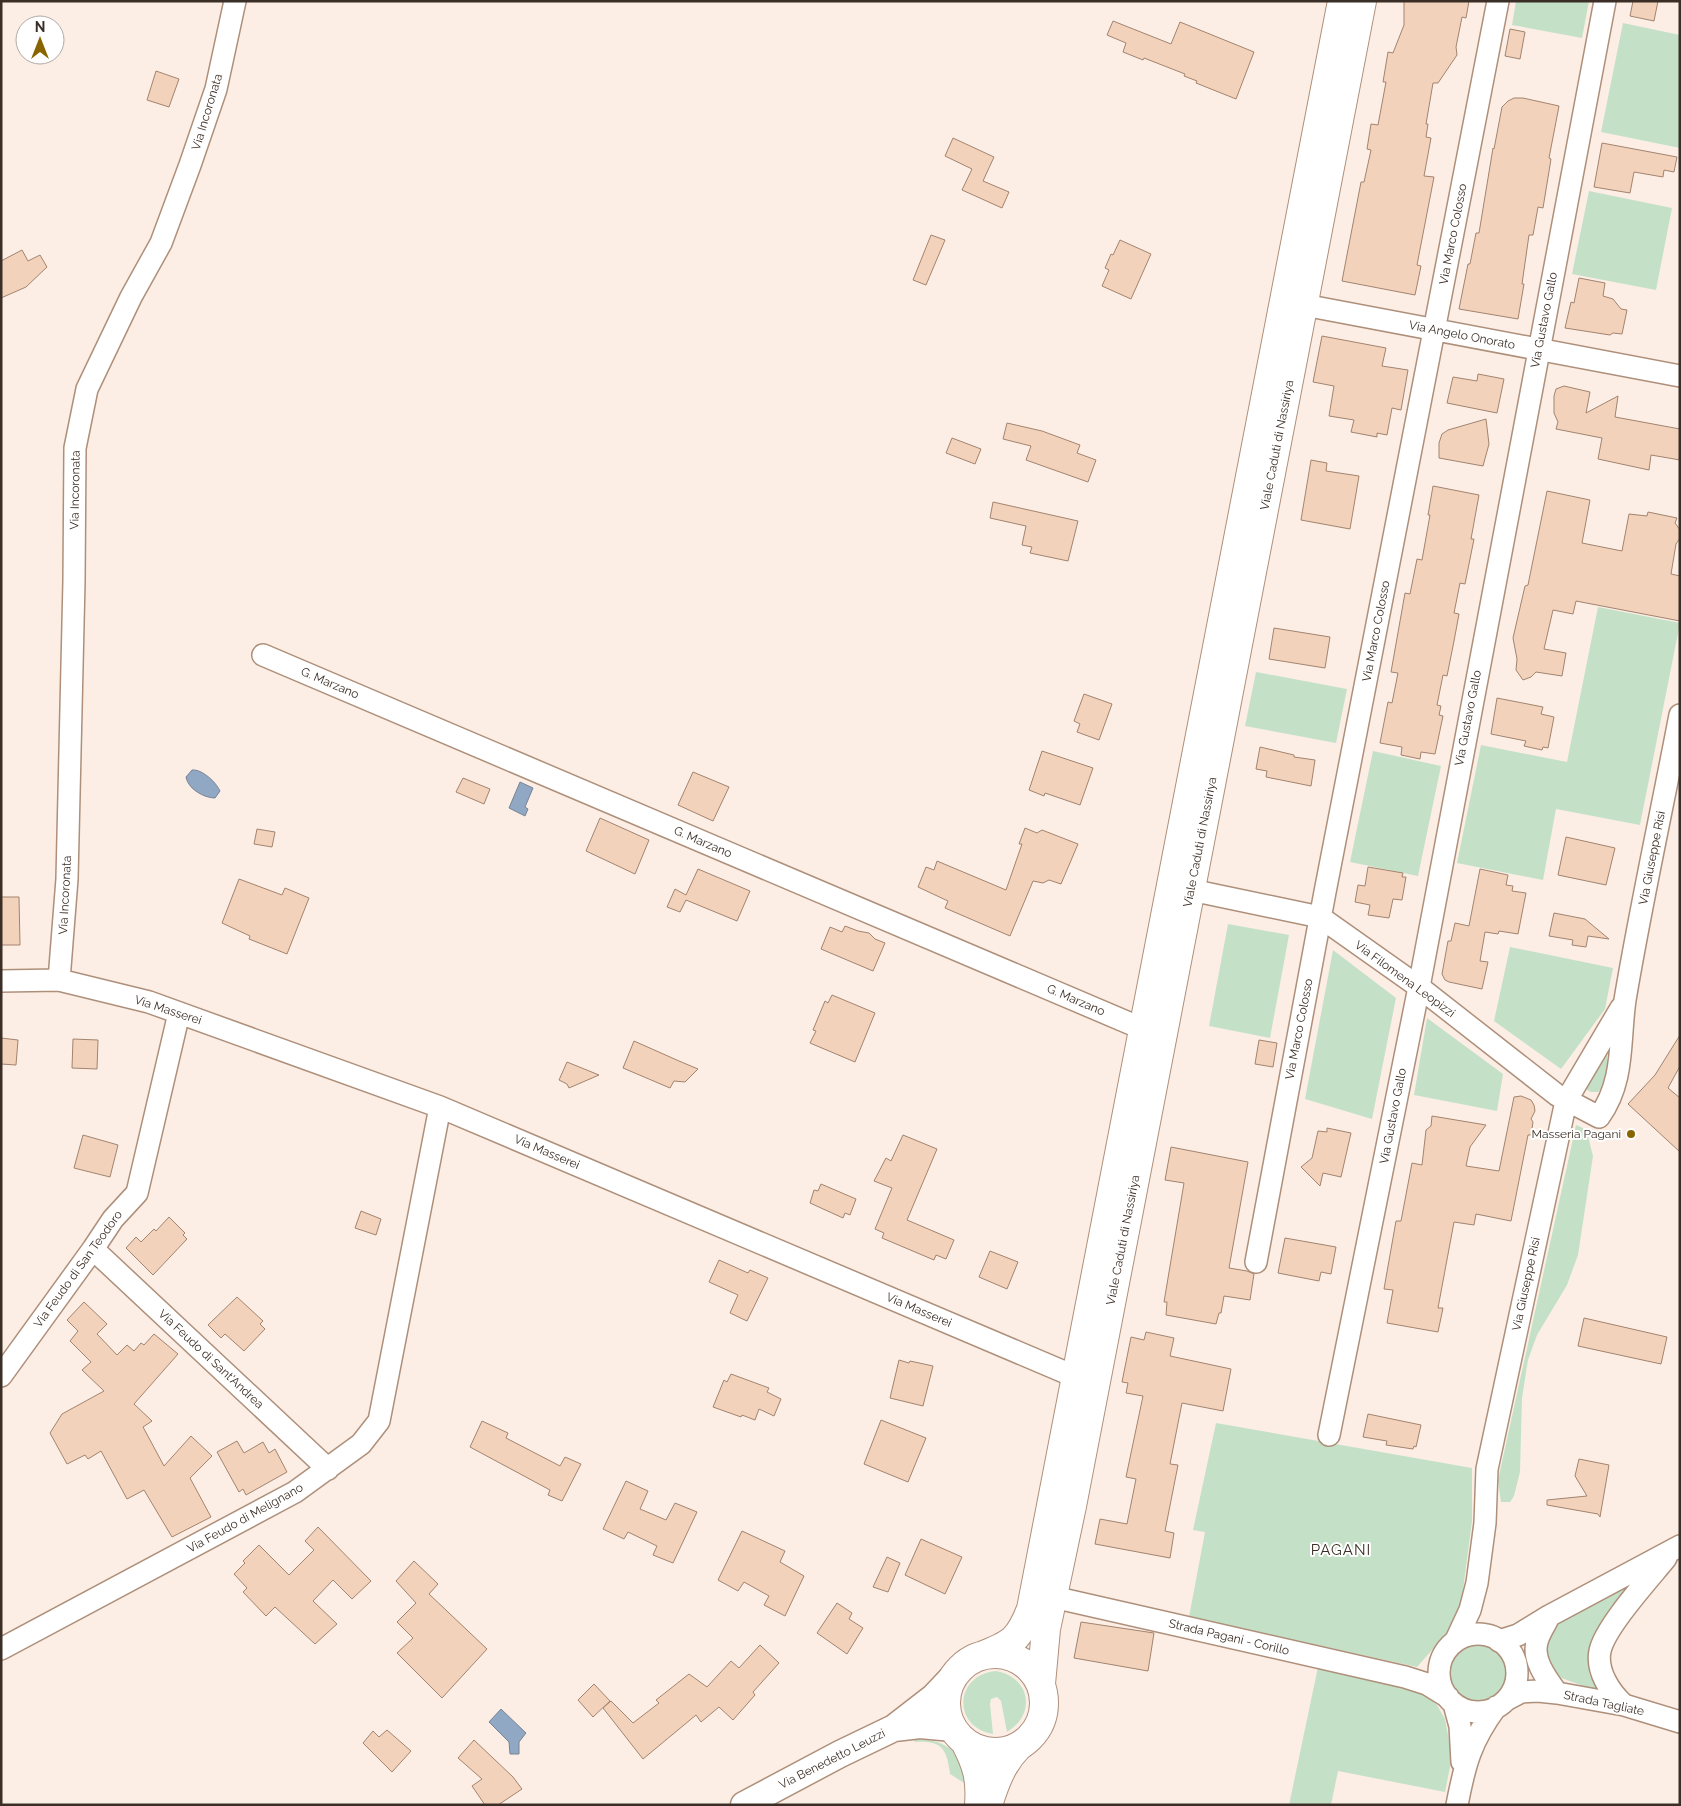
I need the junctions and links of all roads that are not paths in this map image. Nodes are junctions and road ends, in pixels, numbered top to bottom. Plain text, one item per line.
1 (235, 1) edge
2 (1342, 1) edge
3 (1362, 1) edge
4 (1498, 1) edge
5 (1605, 1) edge
6 (1304, 305) junction
7 (1435, 329) junction
8 (1538, 349) junction
9 (1680, 376) edge
10 (263, 655) dead end
11 (1680, 715) edge
12 (1190, 890) junction
13 (1320, 917) junction
14 (59, 980) junction
15 (1, 981) edge
16 (1419, 987) junction
17 (1625, 1001) junction
18 (179, 1013) junction
19 (1143, 1029) junction
20 (1566, 1101) junction
21 (440, 1107) junction
22 (1599, 1117) joint
23 (93, 1249) junction
24 (1256, 1262) dead end
25 (1, 1376) edge
26 (1076, 1377) junction
27 (1329, 1435) dead end
28 (328, 1469) junction
29 (1675, 1549) edge
30 (1477, 1583) junction
31 (1053, 1598) junction
32 (1549, 1616) junction
33 (1496, 1639) junction
34 (1456, 1640) junction
35 (1, 1649) edge
36 (981, 1656) junction
37 (1439, 1669) junction
38 (1516, 1669) junction
39 (1405, 1677) junction
40 (952, 1678) junction
41 (1041, 1684) junction
42 (1556, 1693) junction
43 (1451, 1701) junction
44 (1501, 1703) junction
45 (1624, 1705) junction
46 (1680, 1722) edge
47 (894, 1728) junction
48 (959, 1735) junction
49 (1018, 1747) junction
50 (1462, 1780) junction
51 (744, 1805) edge
52 (979, 1805) edge
53 (988, 1805) edge
54 (1457, 1805) edge

1 - 14 street, Via Incoronata
2 - 19 main road, Viale Caduti di Nassiriya
3 - 6 main road, Viale Caduti di Nassiriya
4 - 7 street, Via Marco Colosso
5 - 8 street, Via Gustavo Gallo
6 - 7 street, Via Angelo Onorato
6 - 12 main road, Viale Caduti di Nassiriya
7 - 8 street, Via Angelo Onorato
7 - 13 street, Via Marco Colosso
8 - 9 street, Via Angelo Onorato
8 - 16 street, Via Gustavo Gallo
10 - 19 street, G. Marzano
11 - 17 street, Via Giuseppe Risi
12 - 13 street, Via Filomena Leopizzi
12 - 31 main road, Viale Caduti di Nassiriya
13 - 16 street, Via Filomena Leopizzi
13 - 24 street, Via Marco Colosso
14 - 15 street, Via Masserei
14 - 18 street, Via Masserei
16 - 20 street, Via Filomena Leopizzi
16 - 27 street, Via Gustavo Gallo
17 - 20 street, Via Giuseppe Risi
17 - 22 street, Via Giuseppe Risi
18 - 21 street, Via Masserei
18 - 23 street, Via Feudo di San Teodoro
19 - 26 main road, Viale Caduti di Nassiriya
20 - 22 street, Via Filomena Leopizzi
20 - 30 street, Via Giuseppe Risi
21 - 26 street, Via Masserei
21 - 28 street, Via Feudo di Melignano
23 - 25 street, Via Feudo di San Teodoro
23 - 28 street, Via Feudo di Sant'Andrea
26 - 36 main road, Viale Caduti di Nassiriya
28 - 35 street, Via Feudo di Melignano
29 - 32 street
29 - 45 street
30 - 33 street, Via Giuseppe Risi
30 - 34 street, Via Giuseppe Risi
31 - 39 street, Strada Pagani - Corillo
31 - 41 main road, Viale Caduti di Nassiriya
32 - 33 street
32 - 38 street
32 - 42 street, Strada Tagliate
33 - 34 street
33 - 38 street
34 - 37 street
36 - 40 main road
36 - 41 main road
37 - 39 street, Strada Pagani - Corillo
37 - 43 street
38 - 44 street
39 - 43 street, Strada Pagani - Corillo
40 - 47 street, Via Benedetto Leuzzi
40 - 48 main road
41 - 49 main road
42 - 44 street, Strada Tagliate
42 - 45 street, Strada Tagliate
43 - 44 street, Strada Pagani - Corillo
43 - 50 street
44 - 50 street
45 - 46 street, Strada Tagliate
47 - 48 street, Via Benedetto Leuzzi
47 - 51 street, Via Benedetto Leuzzi
48 - 49 main road
48 - 52 main road
49 - 53 main road
50 - 54 street

